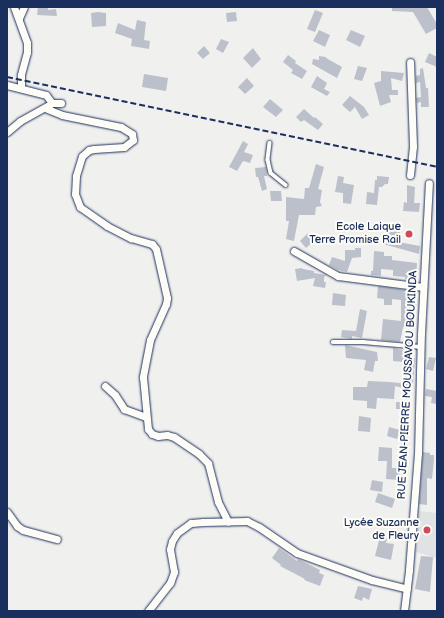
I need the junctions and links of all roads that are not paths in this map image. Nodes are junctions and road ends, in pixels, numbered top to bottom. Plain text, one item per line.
1 (14, 7) edge
2 (24, 7) edge
3 (19, 18) junction
4 (410, 62) dead end
5 (7, 85) edge
6 (21, 87) junction
7 (52, 103) junction
8 (61, 103) dead end
9 (45, 108) junction
10 (7, 132) edge
11 (270, 143) dead end
12 (410, 175) dead end
13 (429, 183) dead end
14 (286, 185) dead end
15 (294, 251) dead end
16 (424, 287) junction
17 (333, 342) dead end
18 (421, 347) junction
19 (105, 386) dead end
20 (146, 417) junction
21 (7, 512) edge
22 (228, 522) junction
23 (57, 539) dead end
24 (407, 589) junction
25 (148, 611) edge
26 (404, 611) edge

1 - 3 street
2 - 3 street
3 - 6 street
4 - 12 street
5 - 6 street
6 - 7 street
7 - 8 street
7 - 9 street
9 - 10 street
9 - 20 street
11 - 14 lane
13 - 16 street, RUE JEAN-PIERRE MOUSSAVOU BOUKINDA
15 - 16 street
16 - 18 street, RUE JEAN-PIERRE MOUSSAVOU BOUKINDA
17 - 18 lane
18 - 24 street, RUE JEAN-PIERRE MOUSSAVOU BOUKINDA
19 - 20 street
20 - 22 street
21 - 23 street
22 - 24 street
22 - 25 street
24 - 26 street, RUE JEAN-PIERRE MOUSSAVOU BOUKINDA

